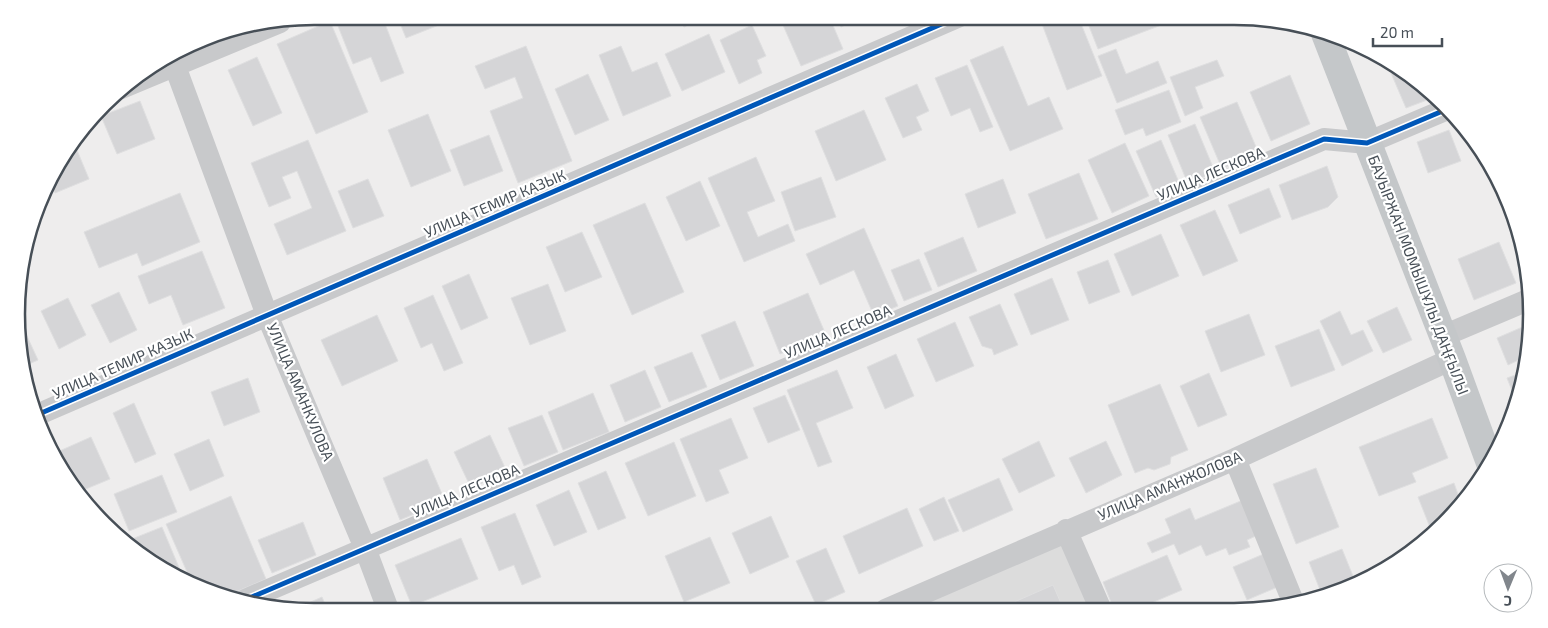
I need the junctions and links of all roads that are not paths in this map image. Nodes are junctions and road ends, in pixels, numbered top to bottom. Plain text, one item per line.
1 (939, 25) edge
2 (255, 32) edge
3 (1328, 40) edge
4 (174, 63) edge
5 (160, 70) edge
6 (1440, 112) edge
7 (1367, 143) junction
8 (1522, 303) edge
9 (267, 315) junction
10 (1448, 347) junction
11 (42, 413) edge
12 (1487, 453) edge
13 (1235, 459) junction
14 (1066, 530) junction
15 (365, 548) junction
16 (253, 596) edge
17 (1291, 597) edge
18 (386, 603) edge
19 (902, 603) edge
20 (1098, 603) edge

1 - 9 street, УЛИЦА ТЕМИР КАЗЫК
2 - 4 street
3 - 7 main road, БАУЫРЖАН МОМЫШҰЛЫ ДАҢҒЫЛЫ
4 - 5 street
4 - 9 street, УЛИЦА АМАНКУЛОВА
6 - 7 street, УЛИЦА ЛЕСКОВА
7 - 10 main road, БАУЫРЖАН МОМЫШҰЛЫ ДАҢҒЫЛЫ
7 - 15 street, УЛИЦА ЛЕСКОВА
8 - 10 street, УЛИЦА АМАНЖОЛОВА
9 - 11 street, УЛИЦА ТЕМИР КАЗЫК
9 - 15 street, УЛИЦА АМАНКУЛОВА
10 - 12 main road, БАУЫРЖАН МОМЫШҰЛЫ ДАҢҒЫЛЫ
10 - 13 street, УЛИЦА АМАНЖОЛОВА
13 - 14 street, УЛИЦА АМАНЖОЛОВА
13 - 17 street
14 - 19 street, УЛИЦА АМАНЖОЛОВА
14 - 20 street
15 - 16 street, УЛИЦА ЛЕСКОВА
15 - 18 street, УЛИЦА АМАНКУЛОВА

